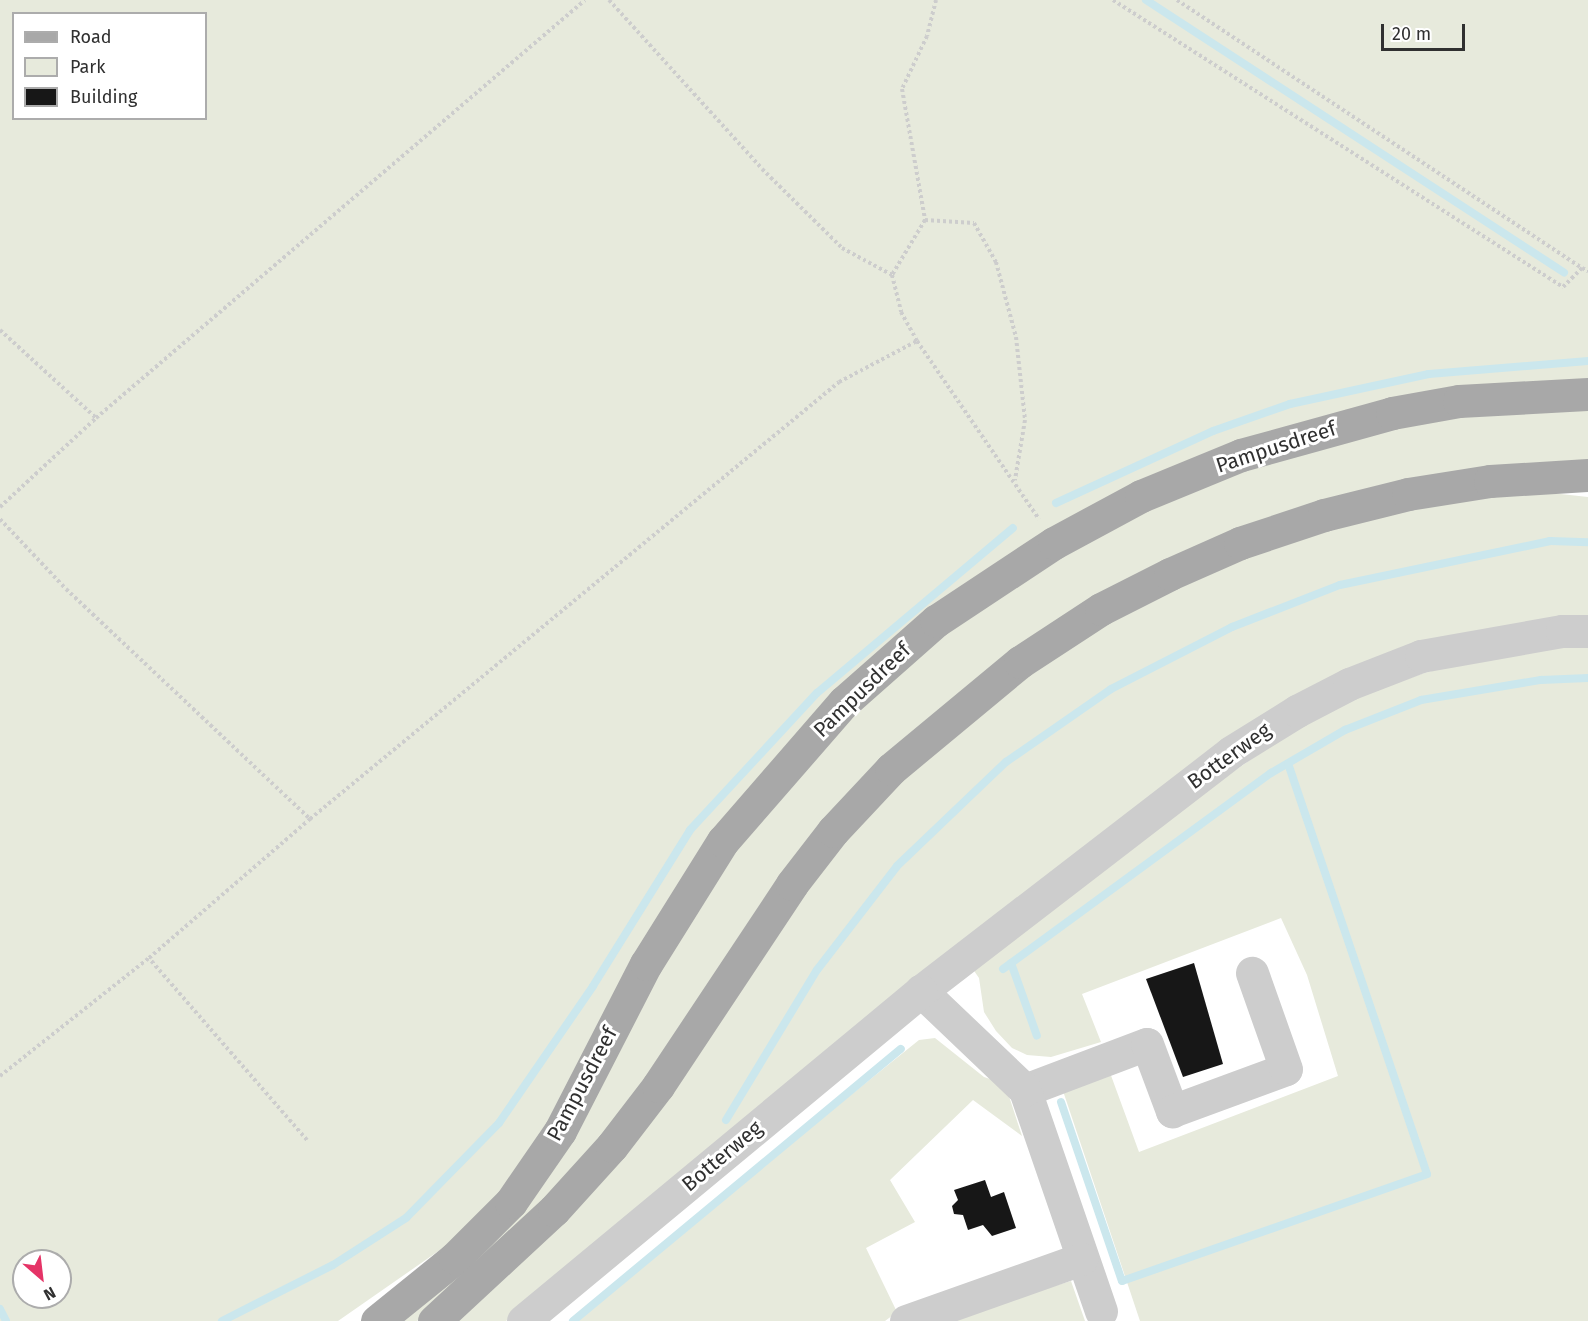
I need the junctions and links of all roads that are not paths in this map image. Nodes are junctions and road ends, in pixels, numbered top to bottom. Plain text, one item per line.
1 (1588, 394) edge
2 (1588, 475) edge
3 (1588, 631) edge
4 (1251, 973) dead end
5 (921, 991) junction
6 (1025, 1090) junction
7 (1081, 1259) junction
8 (1101, 1311) dead end
9 (377, 1321) edge
10 (434, 1321) edge
11 (524, 1321) edge
12 (906, 1321) edge

1 - 9 main road, Pampusdreef
2 - 10 main road
3 - 5 street, Botterweg
4 - 6 street
5 - 6 street
5 - 11 street, Botterweg
6 - 7 street
7 - 8 street
7 - 12 street

